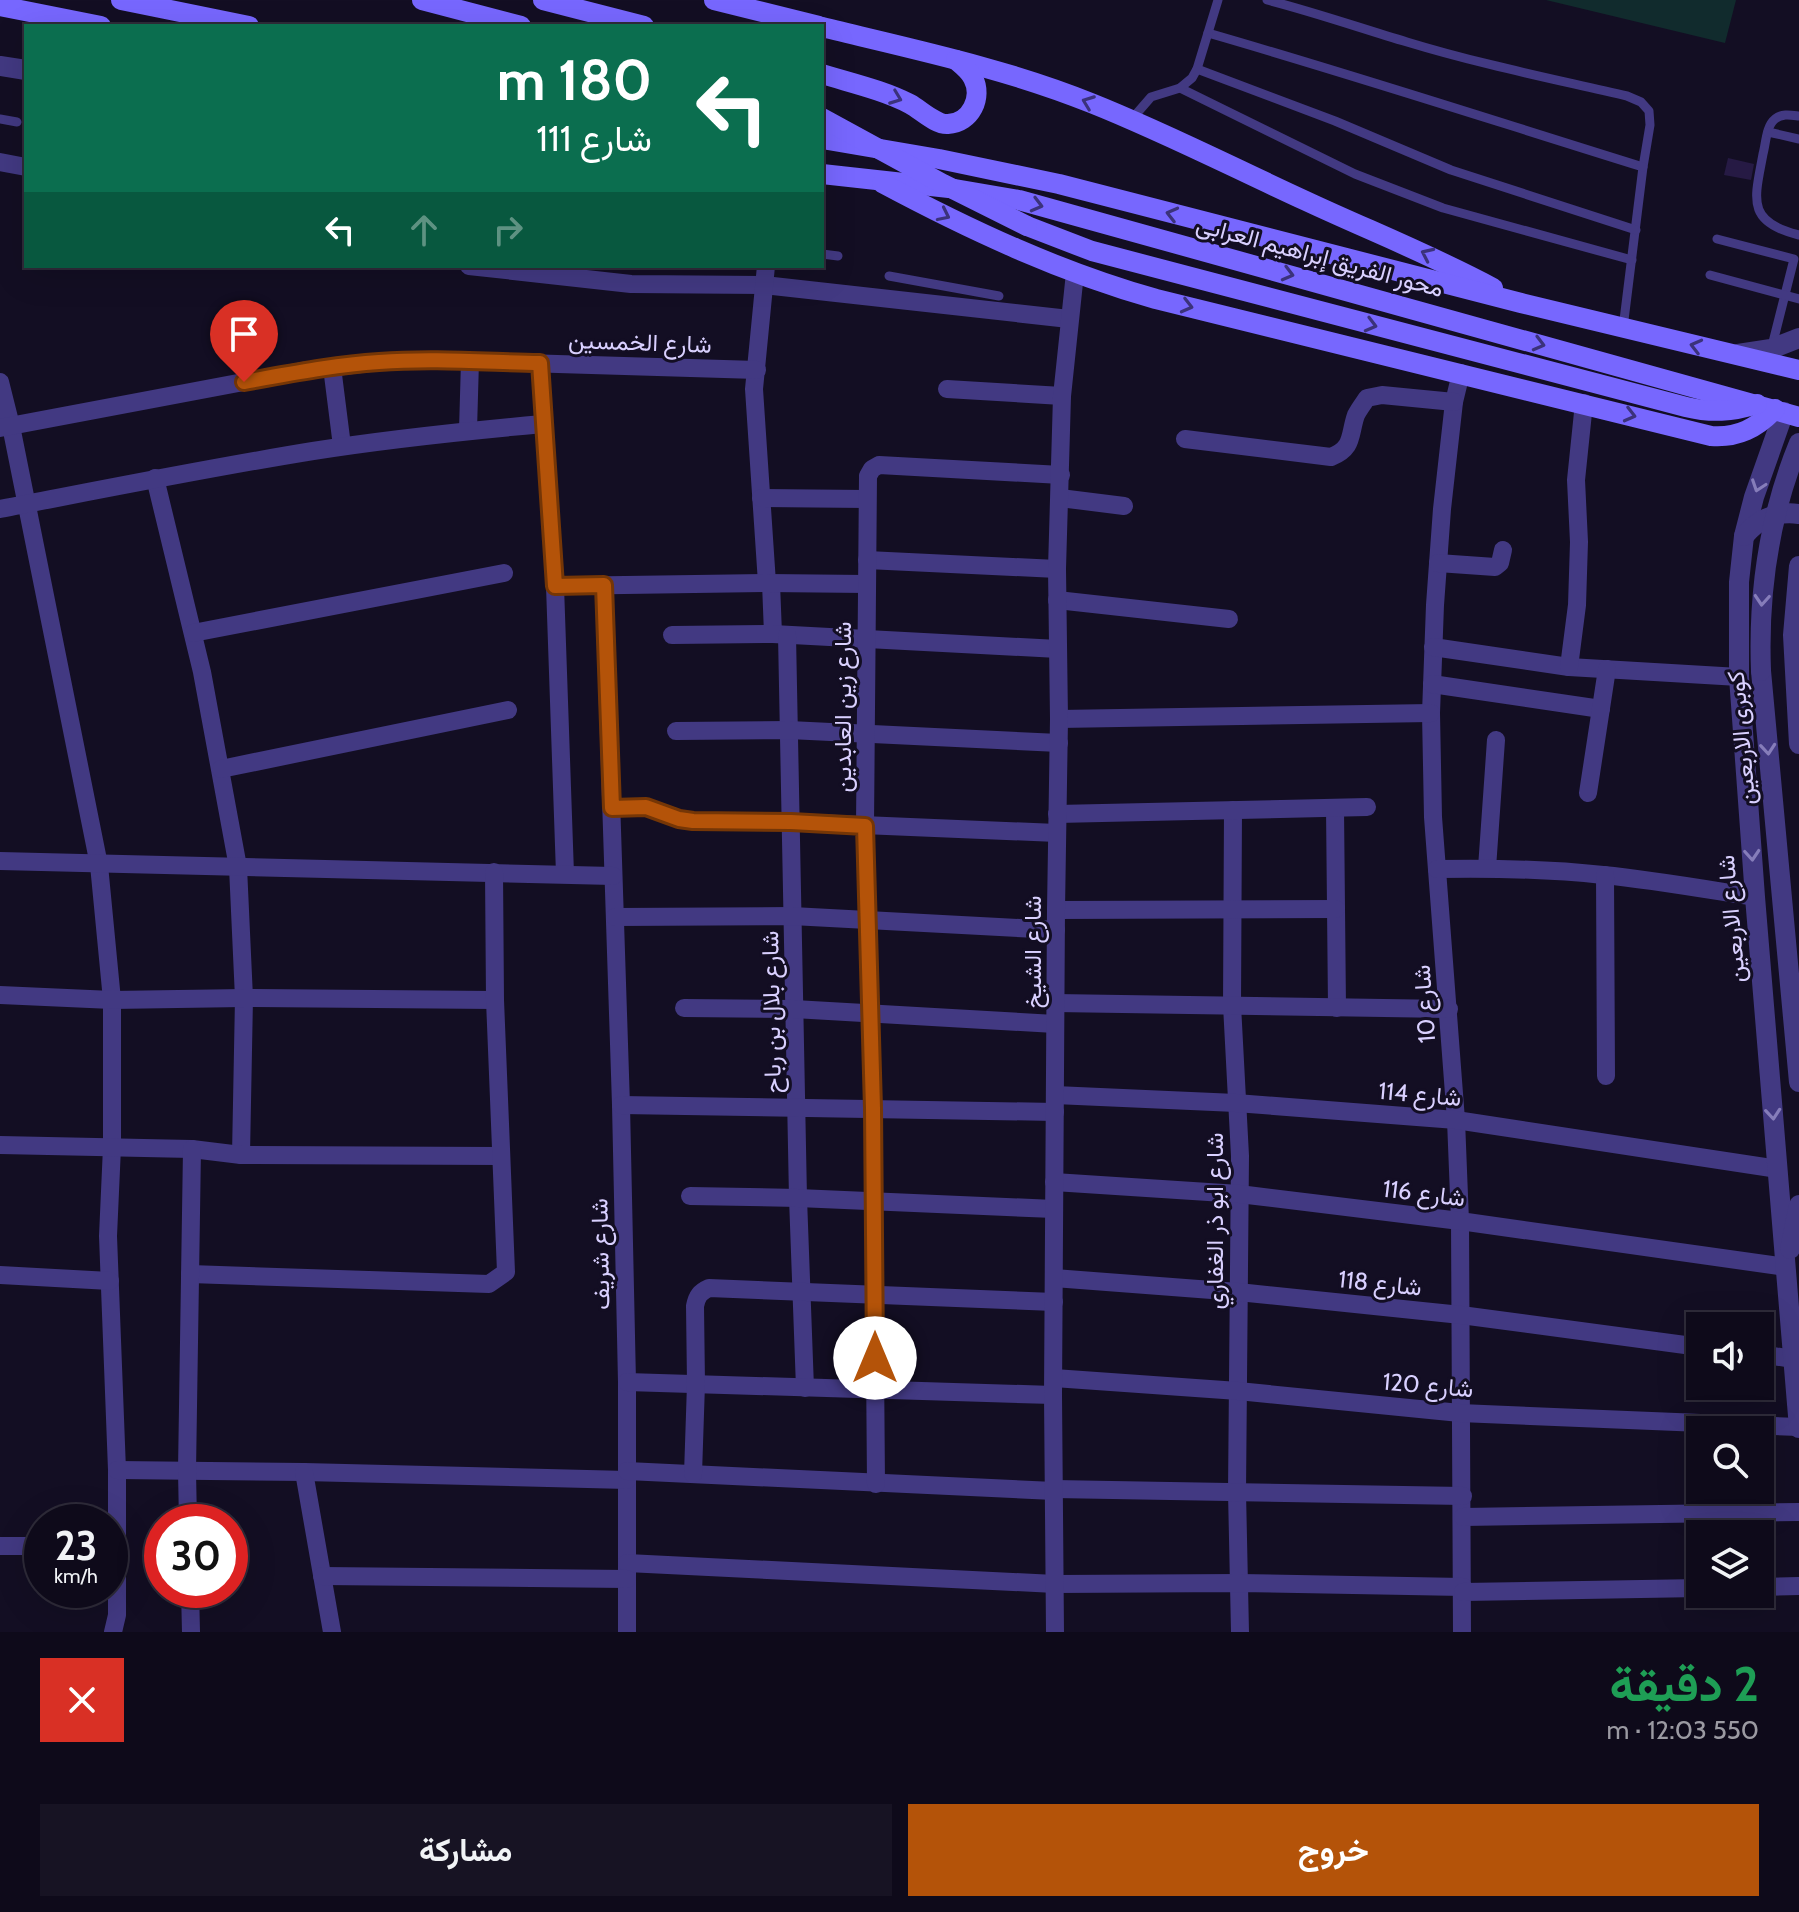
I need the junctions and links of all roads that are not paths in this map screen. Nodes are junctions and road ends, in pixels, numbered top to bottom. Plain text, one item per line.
1 (121, 0) edge
2 (422, 0) edge
3 (543, 0) edge
4 (714, 0) edge
5 (1218, 0) edge
6 (1267, 0) edge
7 (0, 6) edge
8 (91, 24) edge
9 (239, 24) edge
10 (513, 24) edge
11 (636, 24) edge
12 (813, 24) edge
13 (824, 27) edge
14 (1208, 33) junction
15 (955, 60) junction
16 (0, 66) edge
17 (1197, 69) junction
18 (24, 70) edge
19 (824, 75) edge
20 (1180, 88) junction
21 (1799, 116) edge
22 (0, 119) edge
23 (824, 119) edge
24 (1131, 120) junction
25 (17, 122) dead end
26 (1768, 132) junction
27 (824, 139) edge
28 (1799, 139) edge
29 (0, 162) edge
30 (24, 167) edge
31 (1643, 167) junction
32 (824, 174) edge
33 (875, 180) junction
34 (1636, 230) junction
35 (1799, 235) edge
36 (1717, 239) dead end
37 (824, 254) edge
38 (838, 256) dead end
39 (1632, 260) junction
40 (1796, 260) edge
41 (502, 268) edge
42 (766, 268) edge
43 (1075, 273) junction
44 (599, 274) edge
45 (1710, 275) dead end
46 (889, 276) dead end
47 (764, 285) junction
48 (1785, 295) junction
49 (999, 296) dead end
50 (953, 297) junction
51 (1799, 299) edge
52 (1521, 303) junction
53 (1069, 319) junction
54 (1623, 328) junction
55 (1799, 338) edge
56 (1771, 349) junction
57 (1731, 354) junction
58 (470, 361) junction
59 (540, 363) junction
60 (332, 367) junction
61 (757, 370) junction
62 (1799, 370) edge
63 (1461, 373) junction
64 (0, 382) edge
65 (947, 389) dead end
66 (1062, 396) junction
67 (1454, 402) junction
68 (1584, 403) junction
69 (1779, 410) edge
70 (543, 424) junction
71 (5, 427) edge
72 (468, 430) junction
73 (1185, 439) dead end
74 (1799, 443) edge
75 (342, 446) junction
76 (1061, 475) junction
77 (155, 478) junction
78 (761, 498) junction
79 (1060, 498) junction
80 (867, 499) junction
81 (25, 504) junction
82 (1124, 506) dead end
83 (0, 509) edge
84 (1799, 514) edge
85 (1744, 536) junction
86 (1503, 550) dead end
87 (867, 560) junction
88 (1438, 563) junction
89 (1799, 566) edge
90 (1057, 569) junction
91 (504, 573) dead end
92 (769, 583) junction
93 (867, 584) junction
94 (604, 585) junction
95 (555, 586) junction
96 (1057, 600) junction
97 (1229, 619) dead end
98 (193, 633) junction
99 (672, 635) dead end
100 (780, 635) junction
101 (866, 640) junction
102 (1433, 647) junction
103 (1058, 649) junction
104 (1569, 667) junction
105 (1607, 669) junction
106 (1739, 677) junction
107 (1432, 684) junction
108 (1601, 709) junction
109 (508, 710) dead end
110 (1431, 713) junction
111 (1059, 719) junction
112 (789, 730) junction
113 (676, 731) dead end
114 (865, 733) junction
115 (1496, 740) dead end
116 (1059, 743) junction
117 (1799, 744) edge
118 (221, 769) junction
119 (1588, 793) dead end
120 (1367, 807) dead end
121 (612, 808) junction
122 (1335, 808) junction
123 (1233, 810) junction
124 (791, 822) junction
125 (1057, 823) junction
126 (865, 826) junction
127 (0, 861) edge
128 (99, 865) junction
129 (238, 867) junction
130 (1487, 868) junction
131 (1437, 869) junction
132 (494, 872) junction
133 (565, 874) junction
134 (1605, 875) junction
135 (613, 876) junction
136 (1755, 897) junction
137 (1336, 909) junction
138 (1056, 910) junction
139 (1234, 910) junction
140 (792, 916) junction
141 (615, 917) junction
142 (867, 921) junction
143 (1056, 930) junction
144 (0, 995) edge
145 (244, 998) junction
146 (112, 1000) junction
147 (495, 1000) junction
148 (1055, 1003) junction
149 (1232, 1005) junction
150 (684, 1008) dead end
151 (1337, 1008) junction
152 (794, 1009) junction
153 (1449, 1009) junction
154 (869, 1014) junction
155 (1055, 1024) junction
156 (1606, 1076) dead end
157 (1799, 1082) edge
158 (1236, 1103) junction
159 (1055, 1104) junction
160 (621, 1105) junction
161 (797, 1107) junction
162 (873, 1108) junction
163 (1456, 1120) junction
164 (0, 1145) edge
165 (112, 1147) junction
166 (192, 1149) junction
167 (241, 1155) junction
168 (501, 1156) junction
169 (1778, 1169) junction
170 (1054, 1182) junction
171 (1239, 1194) junction
172 (690, 1196) dead end
173 (798, 1198) junction
174 (874, 1202) junction
175 (1799, 1205) edge
176 (1054, 1209) junction
177 (1460, 1221) junction
178 (1786, 1267) junction
179 (190, 1274) junction
180 (0, 1275) edge
181 (1054, 1278) junction
182 (110, 1281) junction
183 (801, 1292) junction
184 (1238, 1292) junction
185 (875, 1295) junction
186 (1054, 1302) junction
187 (1461, 1315) junction
188 (1686, 1345) edge
189 (1774, 1356) edge
190 (1793, 1359) junction
191 (627, 1382) junction
192 (696, 1384) junction
193 (1054, 1386) junction
194 (805, 1388) junction
195 (875, 1390) junction
196 (1238, 1391) junction
197 (1460, 1413) junction
198 (1799, 1428) edge
199 (117, 1470) junction
200 (187, 1471) junction
201 (304, 1472) junction
202 (693, 1474) junction
203 (627, 1475) junction
204 (876, 1484) junction
205 (1054, 1490) junction
206 (1237, 1492) junction
207 (1463, 1496) junction
208 (115, 1504) edge
209 (188, 1504) edge
210 (1799, 1512) edge
211 (1463, 1517) junction
212 (0, 1546) edge
213 (24, 1546) edge
214 (627, 1571) junction
215 (322, 1576) junction
216 (1239, 1583) junction
217 (1055, 1584) junction
218 (1799, 1586) edge
219 (1774, 1587) edge
220 (1686, 1588) edge
221 (1463, 1589) junction
222 (117, 1608) edge
223 (190, 1608) edge
224 (113, 1632) edge
225 (191, 1632) edge
226 (332, 1632) edge
227 (627, 1632) edge
228 (1055, 1632) edge
229 (1240, 1632) edge
230 (1462, 1632) edge

1 - 9 main road
2 - 10 main road
3 - 11 main road
4 - 12 main road
5 - 14 lane
6 - 31 lane
7 - 8 main road
13 - 15 main road
14 - 17 lane
14 - 31 lane
19 -> 15 main road
24 -> 15 main road
16 - 18 street
17 - 20 lane
17 - 34 lane
20 - 24 lane
20 - 39 lane
21 - 26 lane
22 - 25 lane
23 -> 69 main road, bridge
52 -> 24 main road
26 - 28 lane
26 - 35 lane
52 -> 27 main road, محور الفريق إبراهيم العرابى
29 - 30 street
31 - 34 lane
32 - 33 main road, محور الفريق إبراهيم العرابى
33 -> 43 main road
33 -> 69 main road, محور الفريق إبراهيم العرابى
34 - 39 lane
36 - 40 lane
37 - 38 lane
39 - 54 lane
40 - 48 lane
41 - 44 street
42 - 47 street, شارع بلال بن رباح
43 - 53 street, شارع الشيخ
43 -> 63 main road
44 - 47 street
45 - 48 lane
46 - 50 lane
47 - 50 street
47 - 61 street, شارع بلال بن رباح
48 - 51 lane
48 - 56 lane
49 - 50 lane
50 - 53 street
52 - 54 main road, محور الفريق إبراهيم العرابى
53 - 66 street, شارع الشيخ
57 -> 54 main road, محور الفريق إبراهيم العرابى
55 - 56 street
56 - 57 street
57 - 62 main road, محور الفريق إبراهيم العرابى
58 - 59 street, شارع الخمسين
58 - 60 street, شارع الخمسين
58 - 72 street
59 - 61 street, شارع الخمسين
59 - 70 street
60 - 71 street, شارع الخمسين
60 - 75 street
61 - 78 street, شارع بلال بن رباح
63 - 67 street, شارع 10
63 - 68 main road
64 - 71 street
65 - 66 street
66 - 76 street, شارع الشيخ
67 - 73 street
67 - 88 street, شارع 10
68 -> 69 main road
68 - 104 street
69 -> 85 street, شارع الاربعين
70 - 72 street
70 - 95 street
71 - 81 street
72 - 75 street
74 -> 157 street, كوبرى الاربعين, bridge
75 - 77 street
76 - 79 street, شارع الشيخ
76 - 80 street, شارع زين العابدين
77 - 81 street
77 - 98 street
78 - 80 street
78 - 92 street, شارع بلال بن رباح
79 - 82 street
79 - 90 street, شارع الشيخ
80 - 87 street, شارع زين العابدين
81 - 83 street
81 - 128 street
84 - 85 street
85 - 106 street, شارع الاربعين
86 - 88 street
87 - 90 street
87 - 93 street, شارع زين العابدين
88 - 102 street, شارع 10
89 - 117 street
90 - 96 street, شارع الشيخ
91 - 98 street
92 - 93 street
92 - 94 street
92 - 100 street, شارع بلال بن رباح
93 - 101 street, شارع زين العابدين
94 - 95 street
94 - 121 street, شارع شريف
95 - 133 street
96 - 97 street
96 - 103 street, شارع الشيخ
98 - 118 street
99 - 100 street
100 - 101 street
100 - 112 street, شارع بلال بن رباح
101 - 103 street
101 - 114 street, شارع زين العابدين
102 - 104 street
102 - 107 street, شارع 10
103 - 111 street, شارع الشيخ
104 - 105 street
105 - 106 street
105 - 108 street
106 -> 136 street, شارع الاربعين
107 - 108 street
107 - 110 street, شارع 10
108 - 119 street
109 - 118 street
110 - 111 street
110 - 131 street, شارع 10
111 - 116 street, شارع الشيخ
112 - 113 street
112 - 114 street
112 - 124 street, شارع بلال بن رباح
114 - 116 street
114 - 126 street, شارع زين العابدين
115 - 130 street
116 - 125 street, شارع الشيخ
118 - 129 street
120 - 122 street
121 - 124 street
121 - 135 street, شارع شريف
122 - 123 street
122 - 137 street
123 - 125 street
123 - 139 street, شارع ابو ذر الغفاري
124 - 126 street
124 - 140 street, شارع بلال بن رباح
125 - 126 street
125 - 138 street, شارع الشيخ
126 - 142 street, شارع زين العابدين
127 - 128 street
128 - 129 street
128 - 146 street
129 - 132 street
129 - 145 street
130 - 131 street
130 - 134 street
131 - 153 street, شارع 10
132 - 133 street
132 - 147 street
133 - 135 street
134 - 136 street
134 - 156 street
135 - 141 street, شارع شريف
136 -> 169 street, شارع الاربعين
137 - 139 street
137 - 151 street
138 - 139 street
138 - 143 street, شارع الشيخ
139 - 149 street, شارع ابو ذر الغفاري
140 - 141 street
140 - 142 street
140 - 152 street, شارع بلال بن رباح
141 - 160 street, شارع شريف
142 - 143 street
142 - 154 street, شارع زين العابدين
143 - 148 street, شارع الشيخ
144 - 146 street
145 - 146 street
145 - 147 street
145 - 167 street
146 - 165 street
147 - 168 street
148 - 149 street
148 - 155 street, شارع الشيخ
149 - 151 street
149 - 158 street, شارع ابو ذر الغفاري
150 - 152 street
151 - 153 street
152 - 154 street
152 - 161 street, شارع بلال بن رباح
153 - 163 street, شارع 10
154 - 155 street
154 - 162 street, شارع زين العابدين
155 - 159 street, شارع الشيخ
158 - 159 street, شارع 114
158 - 163 street, شارع 114
158 - 171 street, شارع ابو ذر الغفاري
159 - 162 street, شارع 114
159 - 170 street, شارع الشيخ
160 - 161 street, شارع 114
160 - 191 street, شارع شريف
161 - 162 street, شارع 114
161 - 173 street, شارع بلال بن رباح
162 - 174 street, شارع زين العابدين
163 - 169 street, شارع 114
163 - 177 street, شارع 10
164 - 165 street
165 - 166 street
165 - 182 street
166 - 167 street
166 - 179 street
167 - 168 street
168 - 179 street
169 - 178 street, شارع الاربعين
170 - 171 street, شارع 116
170 - 176 street, شارع الشيخ
171 - 177 street, شارع 116
171 - 184 street, شارع ابو ذر الغفاري
172 - 173 street
173 - 174 street
173 - 183 street, شارع بلال بن رباح
174 - 176 street
174 - 185 street, شارع زين العابدين
175 - 178 street
176 - 181 street, شارع الشيخ
177 - 178 street, شارع 116
177 - 187 street, شارع 10
178 - 190 street, شارع الاربعين
179 - 200 street
180 - 182 street
181 - 184 street, شارع 118
181 - 186 street, شارع الشيخ
182 - 199 street
183 - 185 street
183 - 192 street
183 - 194 street, شارع بلال بن رباح
184 - 187 street, شارع 118
184 - 196 street, شارع ابو ذر الغفاري
185 - 186 street
185 - 195 street, شارع زين العابدين
186 - 193 street, شارع الشيخ
187 - 188 street, شارع 118
187 - 197 street, شارع 10
189 - 190 street
190 - 198 street, شارع الاربعين
191 - 192 street, شارع 120
191 - 203 street, شارع شريف
192 - 194 street, شارع 120
192 - 202 street
193 - 195 street, شارع 120
193 - 196 street, شارع 120
193 - 205 street, شارع الشيخ
194 - 195 street, شارع 120
195 - 204 street, شارع زين العابدين
196 - 197 street, شارع 120
196 - 206 street, شارع ابو ذر الغفاري
197 - 198 street, شارع 120
197 - 207 street, شارع 10
199 - 200 street
199 - 208 street
200 - 201 street
200 - 209 street
201 - 203 street
201 - 215 street
202 - 203 street
202 - 204 street
203 - 214 street, شارع شريف
204 - 205 street
205 - 206 street
205 - 217 street, شارع الشيخ
206 - 207 street
206 - 216 street, شارع ابو ذر الغفاري
207 - 211 street, شارع 10
210 - 211 street
211 - 221 street, شارع 10
212 - 213 street
214 - 215 street
214 - 217 street
214 - 227 street, شارع شريف
215 - 226 street
216 - 217 street
216 - 221 street
216 - 229 street, شارع ابو ذر الغفاري
217 - 228 street, شارع الشيخ
218 - 219 street
220 - 221 street
221 - 230 street, شارع 10
222 - 224 street
223 - 225 street

